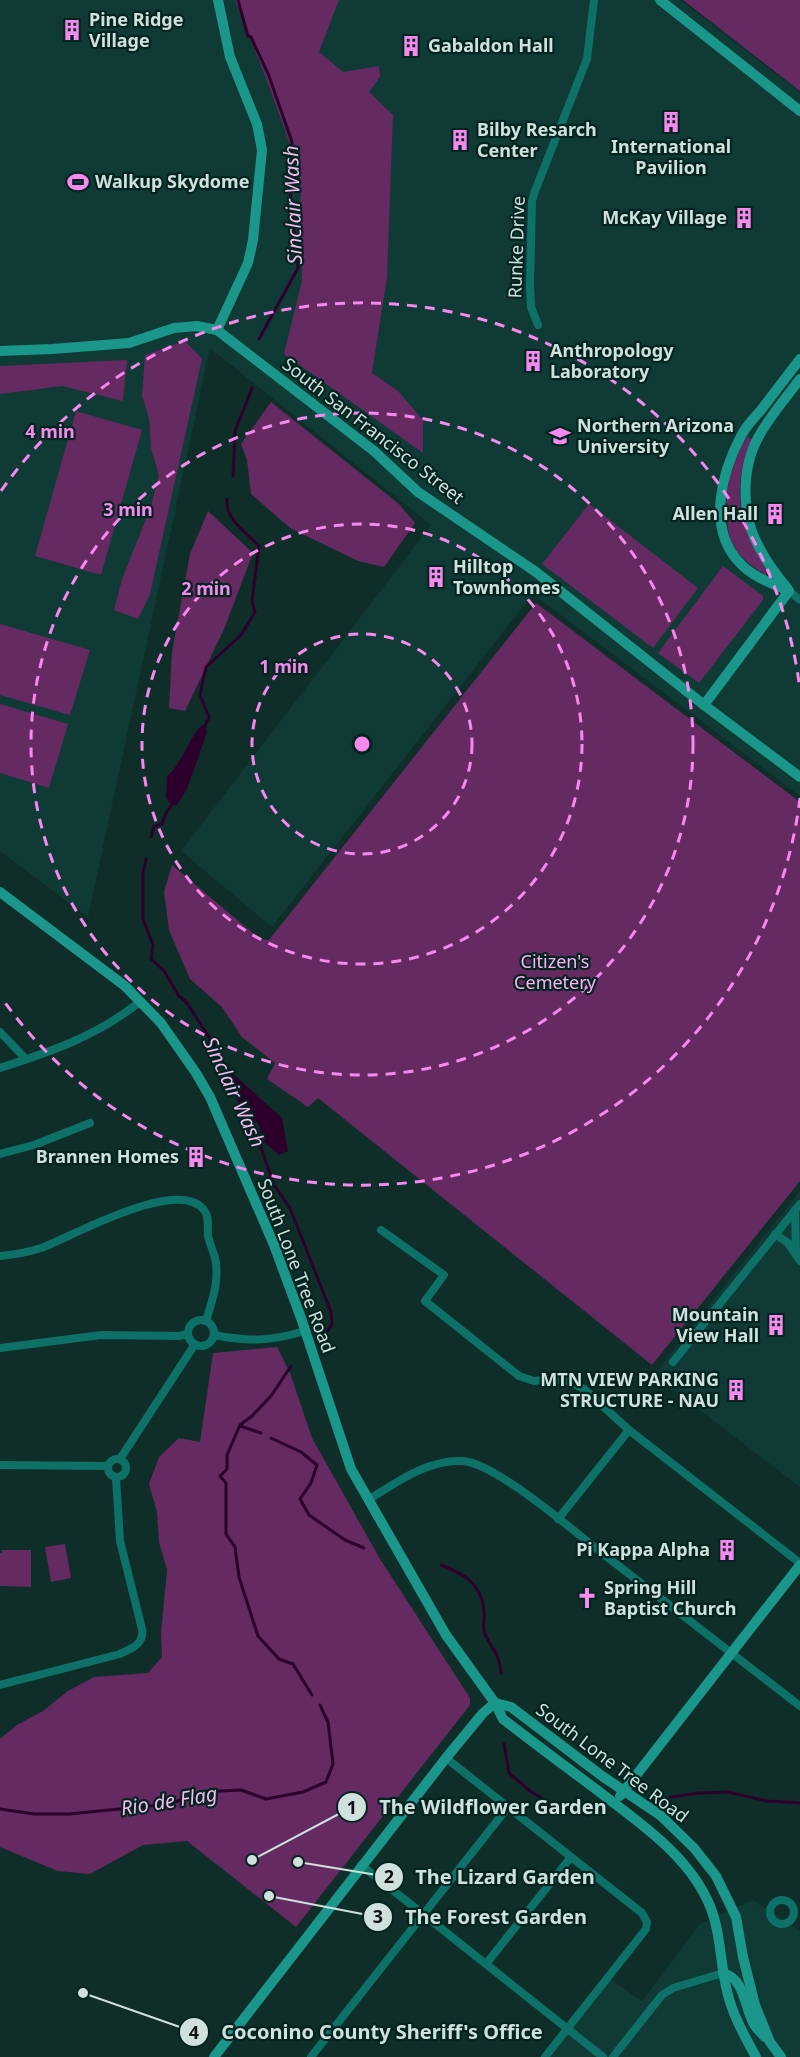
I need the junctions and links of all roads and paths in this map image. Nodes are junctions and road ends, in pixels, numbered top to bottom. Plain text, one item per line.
1 (218, 0) edge
2 (594, 0) edge
3 (660, 0) edge
4 (800, 111) edge
5 (538, 325) dead end
6 (217, 330) junction
7 (0, 351) edge
8 (800, 359) edge
9 (800, 380) edge
10 (789, 591) junction
11 (800, 600) edge
12 (704, 705) junction
13 (800, 777) edge
14 (0, 892) edge
15 (141, 1001) junction
16 (0, 1032) edge
17 (26, 1059) junction
18 (0, 1068) edge
19 (90, 1123) dead end
20 (0, 1154) edge
21 (798, 1207) edge
22 (381, 1230) dead end
23 (775, 1234) junction
24 (0, 1256) edge
25 (798, 1257) edge
26 (206, 1321) junction
27 (305, 1330) junction
28 (188, 1334) junction
29 (214, 1335) junction
30 (195, 1344) junction
31 (0, 1348) edge
32 (673, 1362) dead end
33 (629, 1430) junction
34 (120, 1459) junction
35 (0, 1464) edge
36 (107, 1466) junction
37 (116, 1478) junction
38 (368, 1500) junction
39 (558, 1519) junction
40 (800, 1564) edge
41 (731, 1652) junction
42 (0, 1685) edge
43 (495, 1703) junction
44 (800, 1706) edge
45 (446, 1758) junction
46 (624, 1791) junction
47 (614, 1803) junction
48 (508, 1807) junction
49 (571, 1857) junction
50 (362, 1865) junction
51 (423, 1914) junction
52 (486, 1964) junction
53 (723, 1972) junction
54 (568, 2029) junction
55 (770, 2042) junction
56 (216, 2056) edge
57 (311, 2057) edge
58 (545, 2057) edge
59 (603, 2057) edge
60 (612, 2057) edge
61 (756, 2057) edge
62 (781, 2057) edge

1 - 6 street
2 - 5 street, Runke Drive
3 - 4 street
6 - 7 street
6 - 12 street, South San Francisco Street
8 - 10 street
9 - 10 street
10 - 11 street
10 - 12 street
12 - 13 street, South San Francisco Street
14 - 15 street, South Lone Tree Road
15 - 17 street
15 - 27 street, South Lone Tree Road
16 - 17 street
17 - 18 street
19 - 20 street
21 - 23 street
21 - 25 street
22 - 33 street
23 - 25 street
23 - 32 street
24 - 26 street
26 - 28 street
26 - 29 street
27 - 29 street
27 - 38 street, South Lone Tree Road
28 - 30 street
28 - 31 street
29 - 30 street
30 - 34 street
33 - 39 street
33 - 40 street
34 - 36 street
34 - 37 street
35 - 36 street
36 - 37 street
37 - 42 street
38 - 39 street
38 - 43 street, South Lone Tree Road
39 - 41 street
40 - 41 street
41 - 44 street
41 - 46 street
43 - 45 street
43 - 46 street, South Lone Tree Road
43 - 47 street, South Lone Tree Road
45 - 48 street
45 - 50 street
46 - 47 street
46 - 55 street, South Lone Tree Road
47 - 53 street, South Lone Tree Road
48 - 49 street
48 - 51 street
49 - 52 street
49 - 54 street
50 - 51 street
50 - 56 street
51 - 52 street
51 - 57 street
52 - 54 street
53 - 55 street
53 - 60 street
53 - 61 street, South Lone Tree Road
54 - 58 street
54 - 59 street
55 - 62 street, South Lone Tree Road

